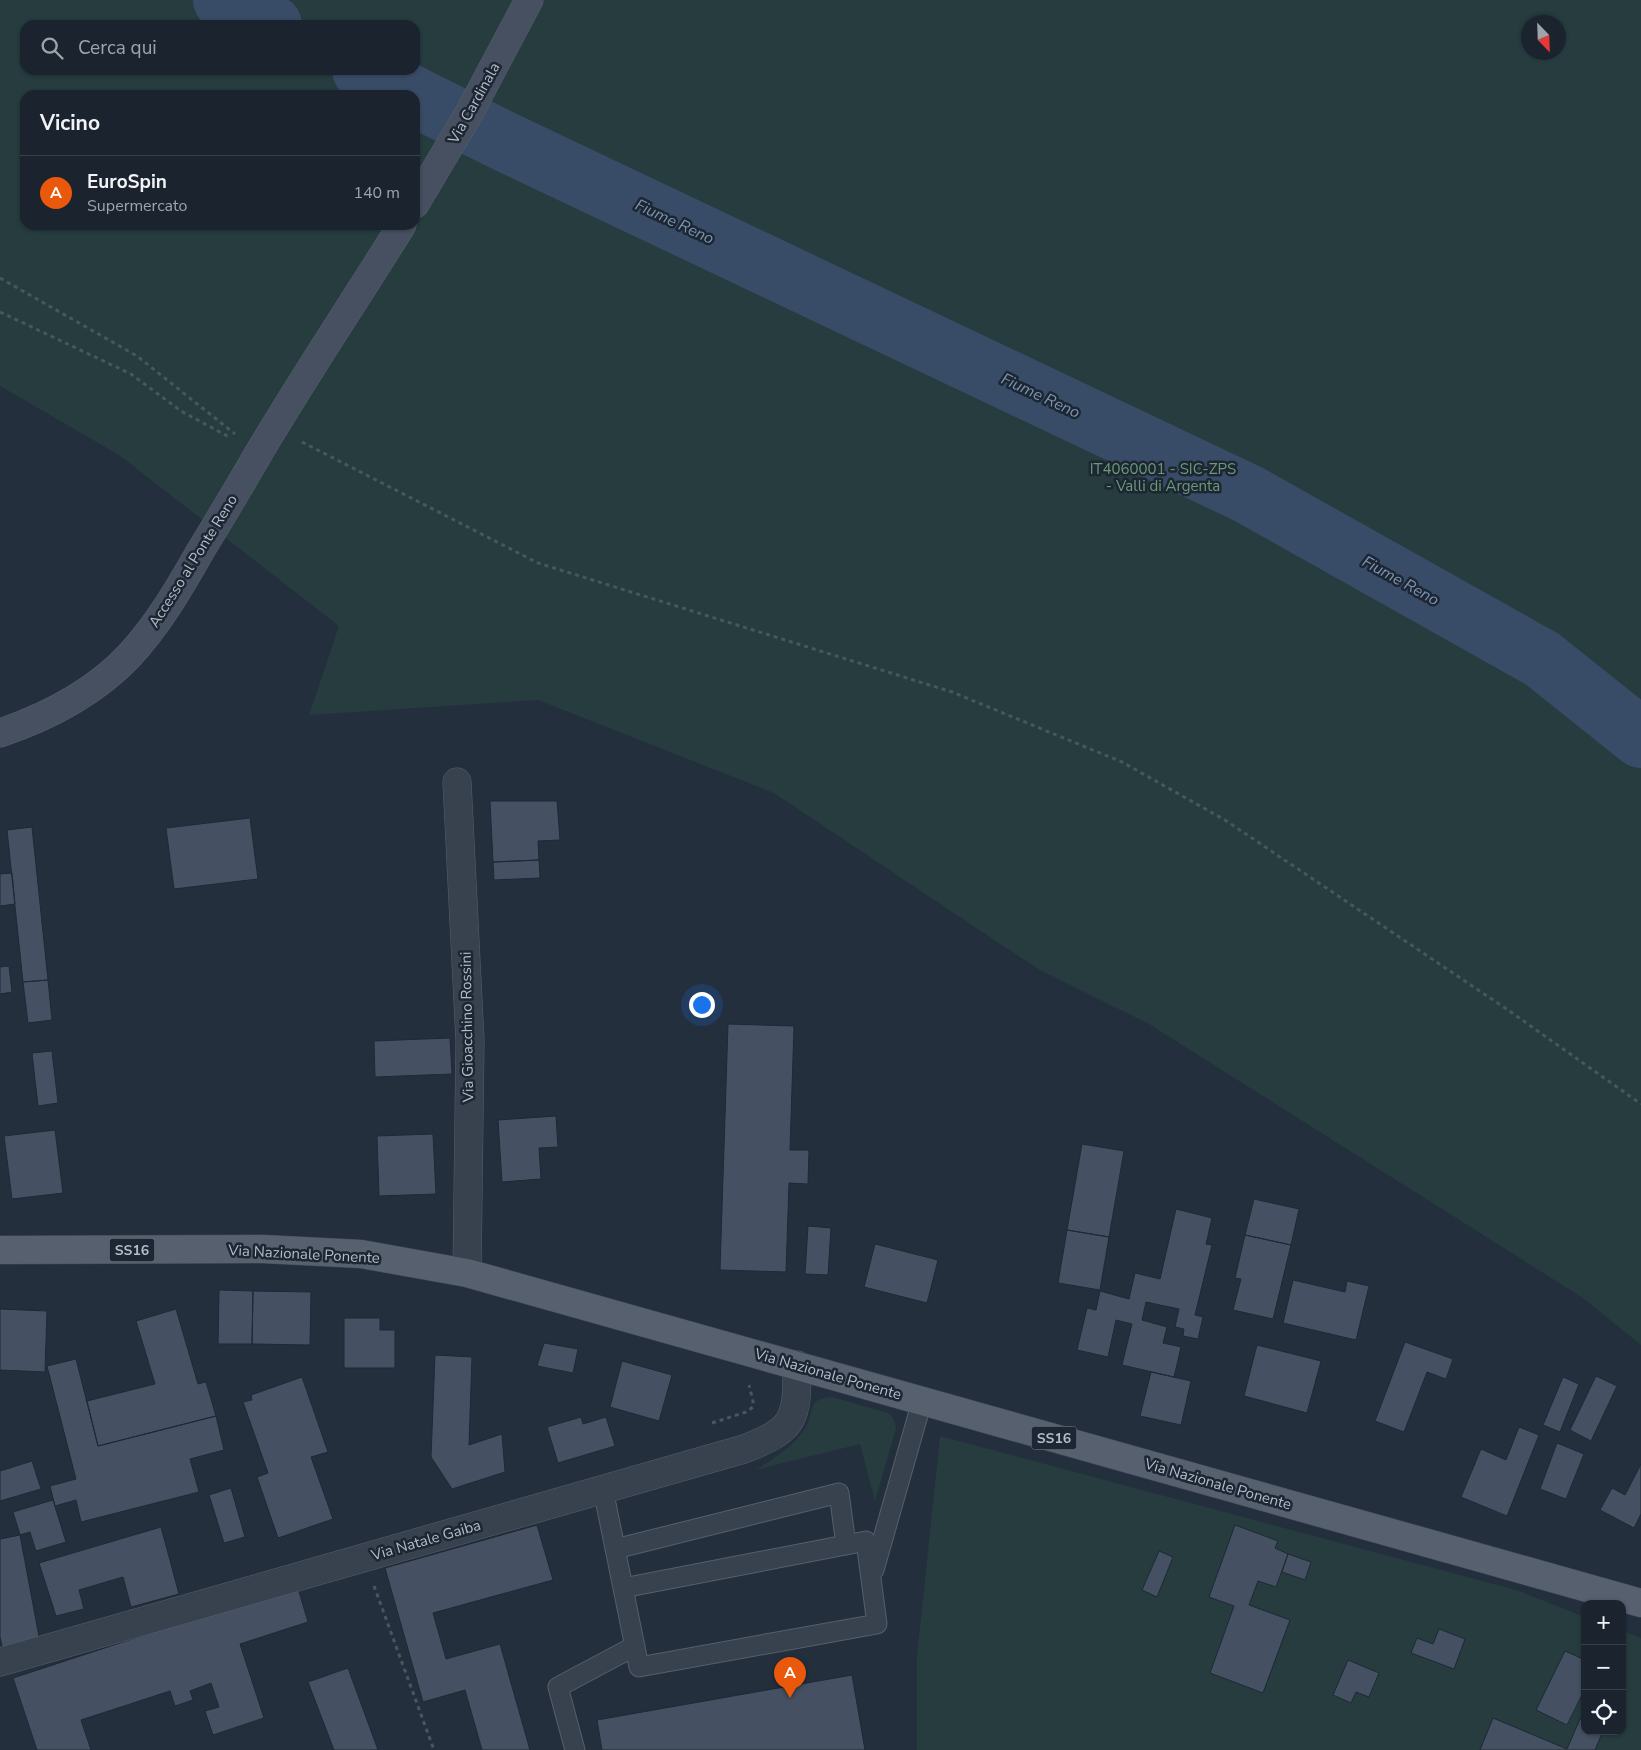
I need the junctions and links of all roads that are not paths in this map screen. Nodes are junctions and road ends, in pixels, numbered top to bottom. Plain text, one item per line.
1 (529, 0) edge
2 (420, 196) edge
3 (399, 230) edge
4 (0, 733) edge
5 (457, 782) dead end
6 (0, 1250) edge
7 (467, 1273) junction
8 (797, 1365) junction
9 (922, 1401) junction
10 (603, 1489) junction
11 (846, 1545) junction
12 (615, 1550) junction
13 (871, 1579) junction
14 (623, 1588) junction
15 (1641, 1603) edge
16 (635, 1646) junction
17 (0, 1662) edge
18 (575, 1750) edge

1 - 2 main road, Via Cardinala
3 - 4 main road, Accesso al Ponte Reno
5 - 7 street, Via Gioacchino Rossini
6 - 7 main road, Via Nazionale Ponente / SS16
7 - 8 main road, Via Nazionale Ponente / SS16
8 - 9 main road, Via Nazionale Ponente / SS16
8 - 10 street, Via Natale Gaiba
9 - 13 lane
9 - 15 main road, Via Nazionale Ponente / SS16
10 - 12 lane
10 - 17 street, Via Natale Gaiba
11 - 12 lane
11 - 13 lane
11 - 14 lane
12 - 14 lane
13 - 16 lane
14 - 16 lane
16 - 18 lane

